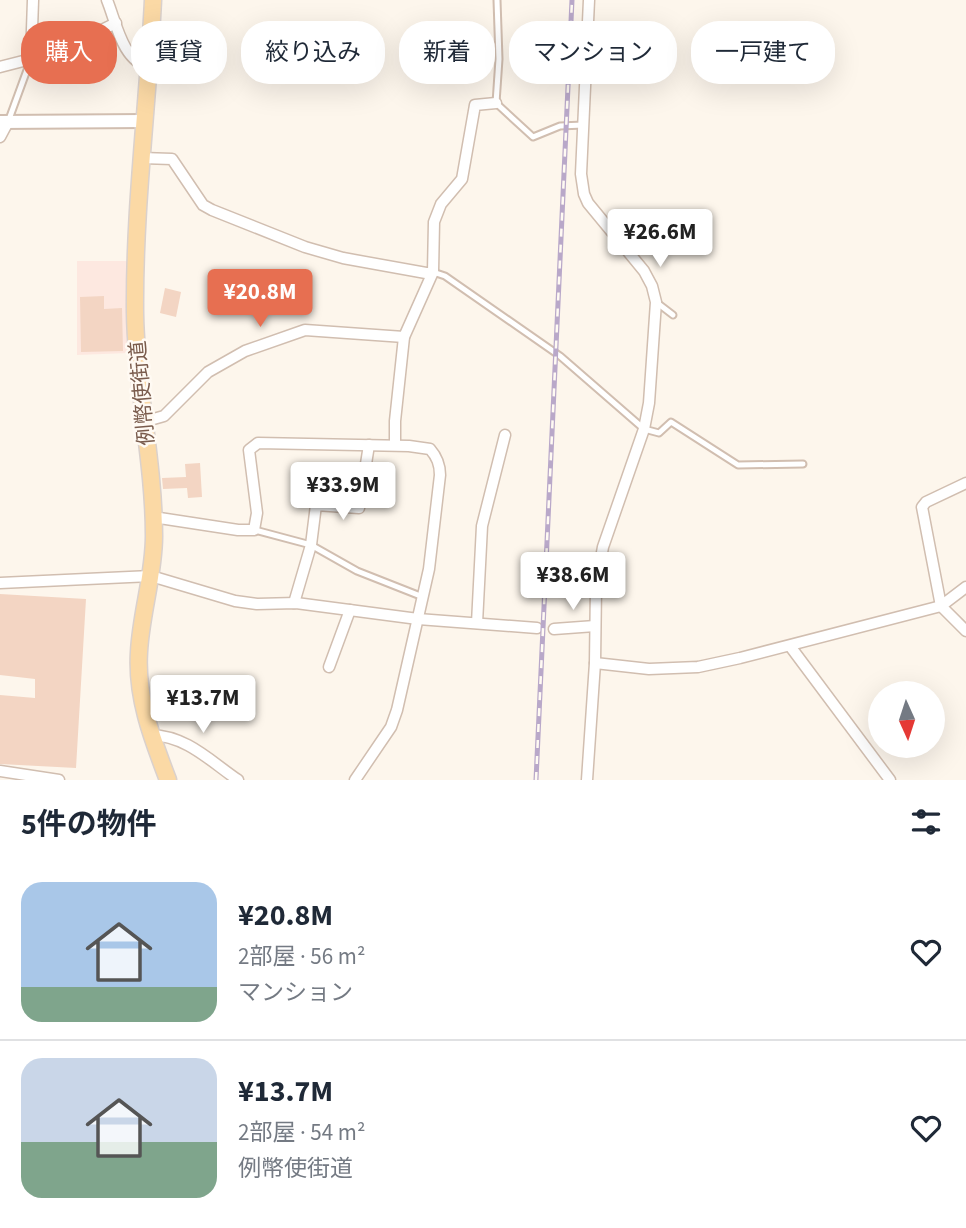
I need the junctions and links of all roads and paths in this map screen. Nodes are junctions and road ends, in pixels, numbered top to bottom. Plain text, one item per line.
1 (33, 0) edge
2 (107, 0) edge
3 (153, 0) edge
4 (497, 0) edge
5 (589, 0) edge
6 (32, 21) edge
7 (115, 21) edge
8 (152, 21) edge
9 (117, 25) edge
10 (131, 57) edge
11 (21, 62) edge
12 (0, 67) edge
13 (21, 82) edge
14 (148, 84) edge
15 (496, 103) junction
16 (145, 121) junction
17 (4, 122) edge
18 (583, 125) junction
19 (0, 137) edge
20 (142, 158) junction
21 (433, 272) junction
22 (656, 302) junction
23 (673, 315) dead end
24 (404, 337) junction
25 (143, 422) junction
26 (644, 429) junction
27 (505, 435) dead end
28 (369, 445) junction
29 (395, 445) junction
30 (803, 464) dead end
31 (966, 483) edge
32 (153, 517) junction
33 (254, 530) junction
34 (311, 545) junction
35 (151, 576) junction
36 (0, 583) edge
37 (966, 587) edge
38 (423, 597) junction
39 (294, 603) junction
40 (941, 606) junction
41 (350, 610) junction
42 (418, 619) junction
43 (477, 623) junction
44 (595, 626) junction
45 (966, 631) edge
46 (790, 646) junction
47 (595, 663) junction
48 (329, 667) dead end
49 (151, 735) junction
50 (0, 771) edge
51 (59, 780) edge
52 (168, 780) edge
53 (238, 780) edge
54 (355, 780) edge
55 (587, 780) edge
56 (890, 780) edge

1 - 6 street
2 - 7 street
3 - 8 main road, 例幣使街道
4 - 15 lane
5 - 18 street
9 - 10 street
11 - 12 street
13 - 17 lane
14 - 16 main road, 例幣使街道
15 - 18 lane
15 - 21 street
16 - 17 street
16 - 20 main road, 例幣使街道
17 - 19 street
18 - 22 street
20 - 21 street
20 - 25 main road, 例幣使街道
21 - 24 street
21 - 26 lane
22 - 23 lane
22 - 26 street
24 - 25 street
24 - 29 street
25 - 32 main road, 例幣使街道
26 - 30 lane
26 - 44 street
27 - 43 street
28 - 29 street
28 - 33 street
28 - 34 street
29 - 38 street
31 - 40 street
32 - 33 street
32 - 35 main road, 例幣使街道
33 - 34 lane
34 - 38 lane
34 - 39 street
35 - 36 street
35 - 39 street
35 - 49 main road, 例幣使街道
37 - 40 street
38 - 42 street
39 - 41 street
40 - 45 street
40 - 46 street
41 - 42 street
41 - 48 street
42 - 43 street
42 - 54 street
43 - 44 street
44 - 47 street
46 - 47 street
46 - 56 street
47 - 55 street
49 - 52 main road, 例幣使街道
49 - 53 street
50 - 51 street

